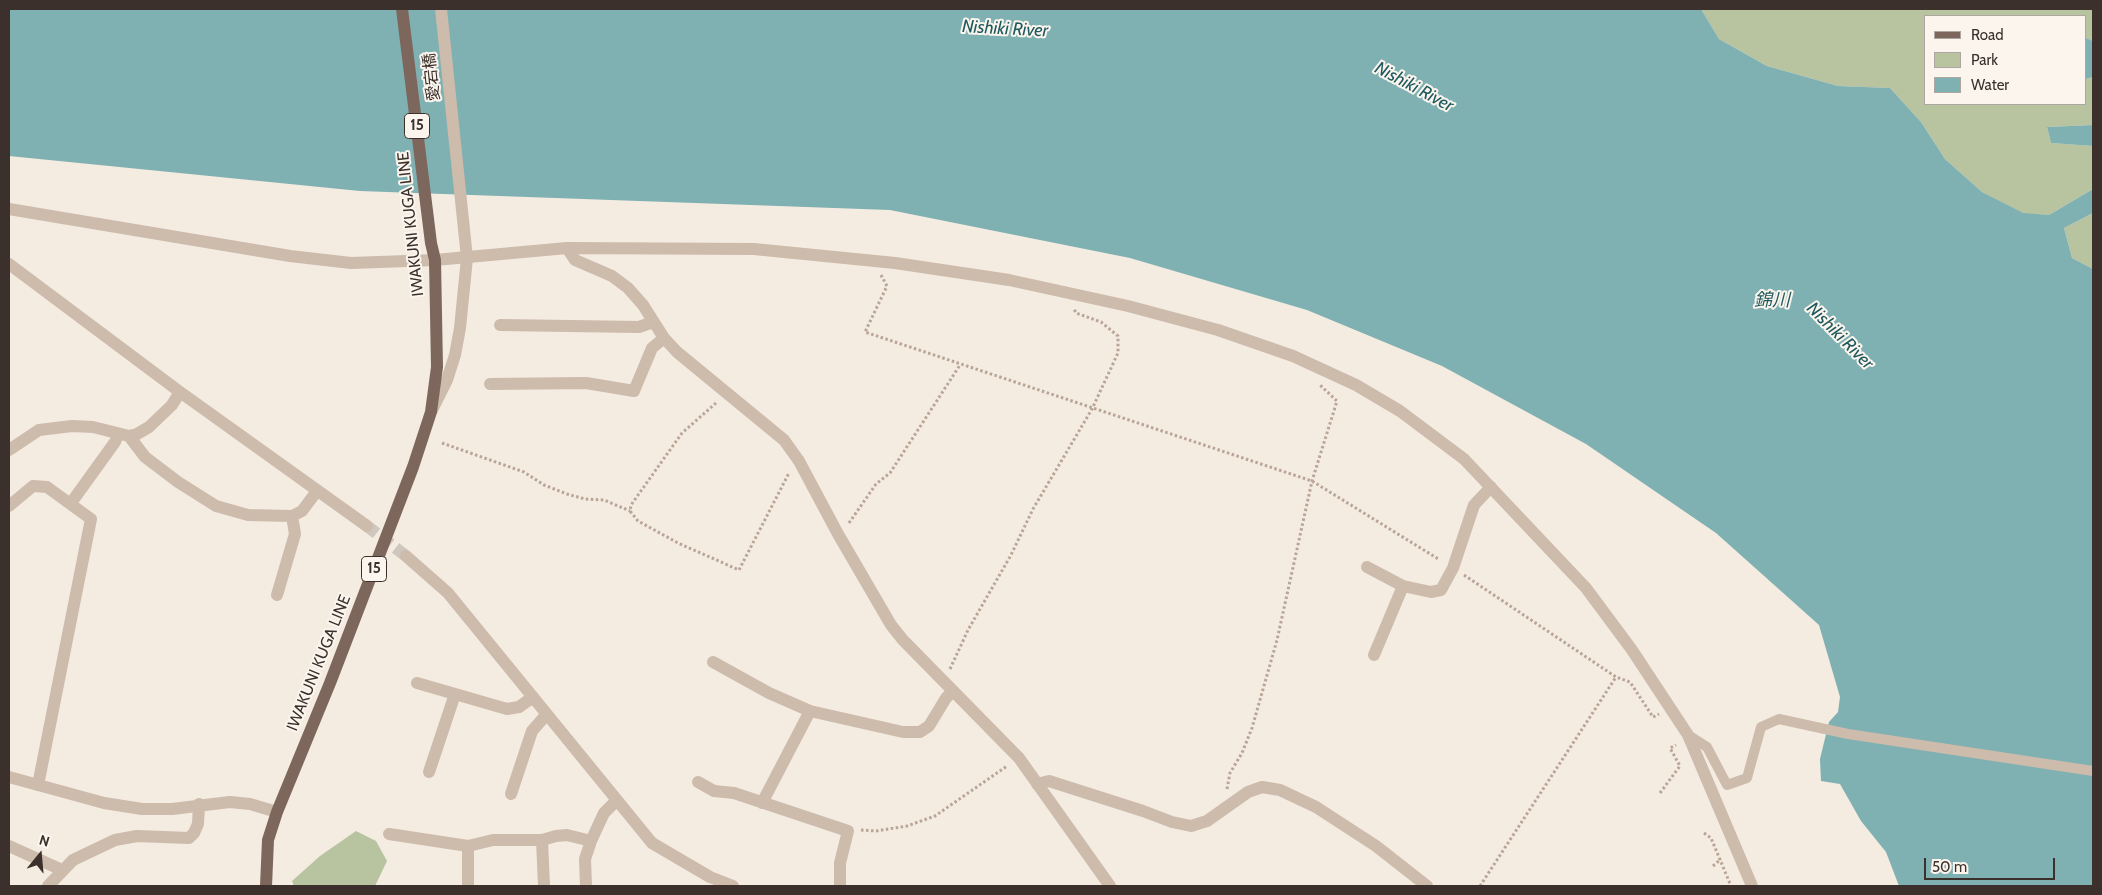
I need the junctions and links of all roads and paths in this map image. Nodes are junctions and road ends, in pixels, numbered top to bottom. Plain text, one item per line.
1 (402, 9) edge
2 (441, 9) edge
3 (9, 209) edge
4 (567, 248) junction
5 (467, 258) junction
6 (435, 260) junction
7 (9, 264) edge
8 (879, 272) dead end
9 (1072, 292) junction
10 (653, 322) junction
11 (500, 325) dead end
12 (664, 338) junction
13 (960, 365) junction
14 (1319, 379) dead end
15 (490, 384) dead end
16 (180, 392) junction
17 (726, 394) junction
18 (1092, 408) junction
19 (431, 412) junction
20 (123, 435) junction
21 (442, 443) dead end
22 (9, 450) edge
23 (799, 461) junction
24 (1312, 481) junction
25 (1491, 487) junction
26 (317, 491) junction
27 (71, 503) junction
28 (9, 506) edge
29 (630, 511) junction
30 (292, 516) junction
31 (367, 526) tunnel mouth
32 (838, 534) junction
33 (406, 556) tunnel mouth
34 (1367, 567) dead end
35 (1453, 568) junction
36 (1403, 586) junction
37 (277, 595) dead end
38 (1374, 655) dead end
39 (713, 662) dead end
40 (1616, 677) junction
41 (942, 680) junction
42 (417, 683) dead end
43 (953, 691) junction
44 (455, 694) junction
45 (533, 697) junction
46 (810, 711) junction
47 (1659, 714) dead end
48 (546, 715) junction
49 (1688, 736) junction
50 (1676, 745) dead end
51 (1018, 758) junction
52 (2093, 771) edge
53 (429, 772) dead end
54 (9, 777) edge
55 (698, 782) dead end
56 (1037, 784) junction
57 (38, 785) junction
58 (1660, 792) dead end
59 (511, 794) dead end
60 (616, 801) junction
61 (762, 803) junction
62 (199, 804) junction
63 (277, 812) junction
64 (1221, 812) junction
65 (848, 831) junction
66 (1704, 833) dead end
67 (389, 834) dead end
68 (542, 840) junction
69 (591, 841) junction
70 (9, 846) edge
71 (468, 846) junction
72 (1727, 854) dead end
73 (1721, 859) junction
74 (1713, 866) dead end
75 (62, 870) junction
76 (48, 886) edge
77 (266, 886) edge
78 (468, 886) edge
79 (544, 886) edge
80 (586, 886) edge
81 (734, 886) edge
82 (840, 886) edge
83 (1110, 886) edge
84 (1427, 886) edge
85 (1480, 886) edge
86 (1732, 886) edge
87 (1752, 886) edge

1 - 6 main road, IWAKUNI KUGA LINE / 15
2 - 5 street, 愛宕橋
3 - 6 street
4 - 5 street
4 - 9 street
4 - 10 street
5 - 6 street
5 - 19 street, 愛宕橋
6 - 19 main road, IWAKUNI KUGA LINE / 15
7 - 16 street
8 - 13 path
9 - 18 path
9 - 25 street
10 - 11 street
10 - 12 street
12 - 15 street
12 - 17 street
13 - 18 path
13 - 32 path
14 - 24 path
16 - 20 street
16 - 26 street
17 - 23 street
17 - 29 path
18 - 24 path
18 - 41 path
19 - 63 main road, IWAKUNI KUGA LINE / 15
20 - 22 street
20 - 27 street
20 - 30 street
21 - 29 path
23 - 29 path
23 - 32 street
24 - 35 path
24 - 64 path
25 - 35 street
25 - 49 street
26 - 30 street
26 - 31 street
27 - 28 street
27 - 57 street
30 - 37 street
32 - 41 street
33 - 45 street
34 - 36 street
35 - 36 street
35 - 40 path
36 - 38 street
39 - 46 street
40 - 47 path
40 - 85 path
41 - 43 street
42 - 44 street
43 - 46 street
43 - 51 street
44 - 45 street
44 - 53 street
45 - 48 street
46 - 61 street
48 - 59 street
48 - 60 street
49 - 52 lane
49 - 87 street
50 - 58 path
51 - 56 street
51 - 65 path
54 - 57 street
55 - 61 street
56 - 64 street
56 - 83 street
57 - 62 street
60 - 69 street
60 - 81 street
61 - 65 street
62 - 63 street
62 - 75 street
63 - 77 main road, IWAKUNI KUGA LINE / 15
64 - 84 street
65 - 82 street
66 - 73 path
67 - 71 street
68 - 69 street
68 - 71 street
68 - 79 street
69 - 80 street
70 - 75 street
71 - 78 street
72 - 73 path
73 - 74 path
73 - 86 path
75 - 76 street

